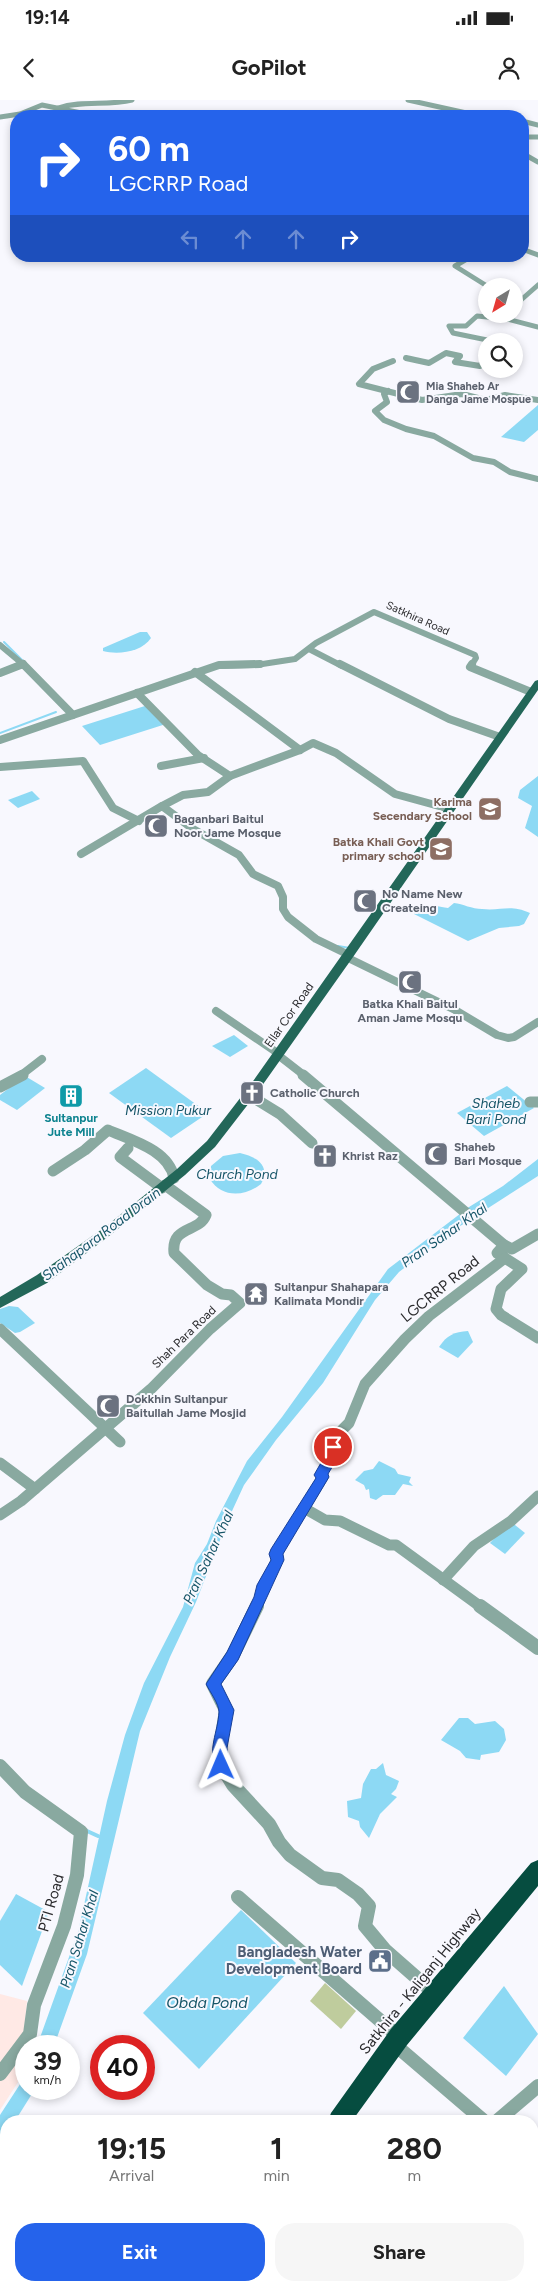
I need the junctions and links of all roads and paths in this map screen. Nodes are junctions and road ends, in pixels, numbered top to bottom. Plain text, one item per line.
1 (132, 100) edge
2 (408, 100) edge
3 (58, 108) junction
4 (31, 110) edge
5 (68, 110) edge
6 (453, 110) edge
7 (462, 262) edge
8 (478, 280) edge
9 (538, 285) edge
10 (523, 294) edge
11 (478, 316) edge
12 (523, 321) edge
13 (538, 327) edge
14 (478, 338) edge
15 (406, 358) dead end
16 (393, 361) dead end
17 (478, 366) edge
18 (388, 391) junction
19 (538, 400) edge
20 (538, 479) edge
21 (0, 645) edge
22 (309, 649) junction
23 (24, 664) junction
24 (196, 672) junction
25 (0, 673) edge
26 (535, 687) edge
27 (137, 693) junction
28 (73, 715) junction
29 (500, 737) junction
30 (0, 740) edge
31 (300, 750) junction
32 (204, 758) junction
33 (160, 766) dead end
34 (0, 767) edge
35 (230, 776) junction
36 (162, 806) junction
37 (450, 809) junction
38 (139, 821) junction
39 (81, 854) dead end
40 (348, 956) junction
41 (216, 1011) dead end
42 (538, 1022) edge
43 (278, 1055) junction
44 (42, 1059) dead end
45 (0, 1087) edge
46 (249, 1095) junction
47 (312, 1143) dead end
48 (128, 1148) dead end
49 (53, 1171) dead end
50 (167, 1184) junction
51 (538, 1234) edge
52 (504, 1251) junction
53 (0, 1303) edge
54 (0, 1329) edge
55 (538, 1338) edge
56 (105, 1427) junction
57 (120, 1442) dead end
58 (0, 1463) edge
59 (35, 1489) junction
60 (538, 1496) edge
61 (304, 1508) junction
62 (0, 1514) edge
63 (443, 1580) junction
64 (538, 1648) edge
65 (0, 1766) edge
66 (538, 1870) edge
67 (238, 1897) dead end
68 (434, 1993) junction
69 (396, 2041) junction
70 (0, 2074) edge
71 (538, 2086) edge
72 (344, 2115) edge
73 (477, 2115) edge
74 (504, 2115) edge

1 - 3 street
2 - 6 street
3 - 4 street
3 - 5 street
7 - 8 street
9 - 10 street
11 - 14 street
12 - 13 street
15 - 17 street
16 - 18 street
18 - 19 street
18 - 20 street
21 - 23 street
22 - 24 street, Satkhira Road
22 - 26 street, Satkhira Road
22 - 29 street
23 - 25 street
23 - 28 street
24 - 27 street, Satkhira Road
24 - 31 street
26 - 29 main road, Ellar Cor Road
27 - 28 street, Satkhira Road
27 - 32 street
28 - 30 street, Satkhira Road
29 - 37 main road, Ellar Cor Road
31 - 35 street
31 - 37 street
32 - 33 street
32 - 35 street
34 - 38 street
35 - 36 street
36 - 38 street
36 - 40 street
37 - 40 main road, Ellar Cor Road
38 - 39 street
40 - 42 street
40 - 43 main road, Ellar Cor Road
41 - 43 street
43 - 46 main road, Ellar Cor Road
43 - 52 street
44 - 45 street
46 - 47 street
46 - 50 main road, Ellar Cor Road
48 - 50 street
49 - 50 street
50 - 53 main road, Ellar Cor Road
50 - 56 street, Shah Para Road
51 - 52 street
52 - 55 street
52 - 61 street, LGCRRP Road
54 - 56 street
56 - 57 street
56 - 59 street, Shah Para Road
58 - 59 street
59 - 62 street, Shah Para Road
60 - 63 street
61 - 63 street
61 - 68 street, LGCRRP Road
63 - 64 street
65 - 70 street, PTI Road
66 - 68 highway, Satkhira - Kaliganj Highway
67 - 69 street
68 - 69 highway, Satkhira - Kaliganj Highway
69 - 72 highway, Satkhira - Kaliganj Highway
69 - 73 street
71 - 74 street

